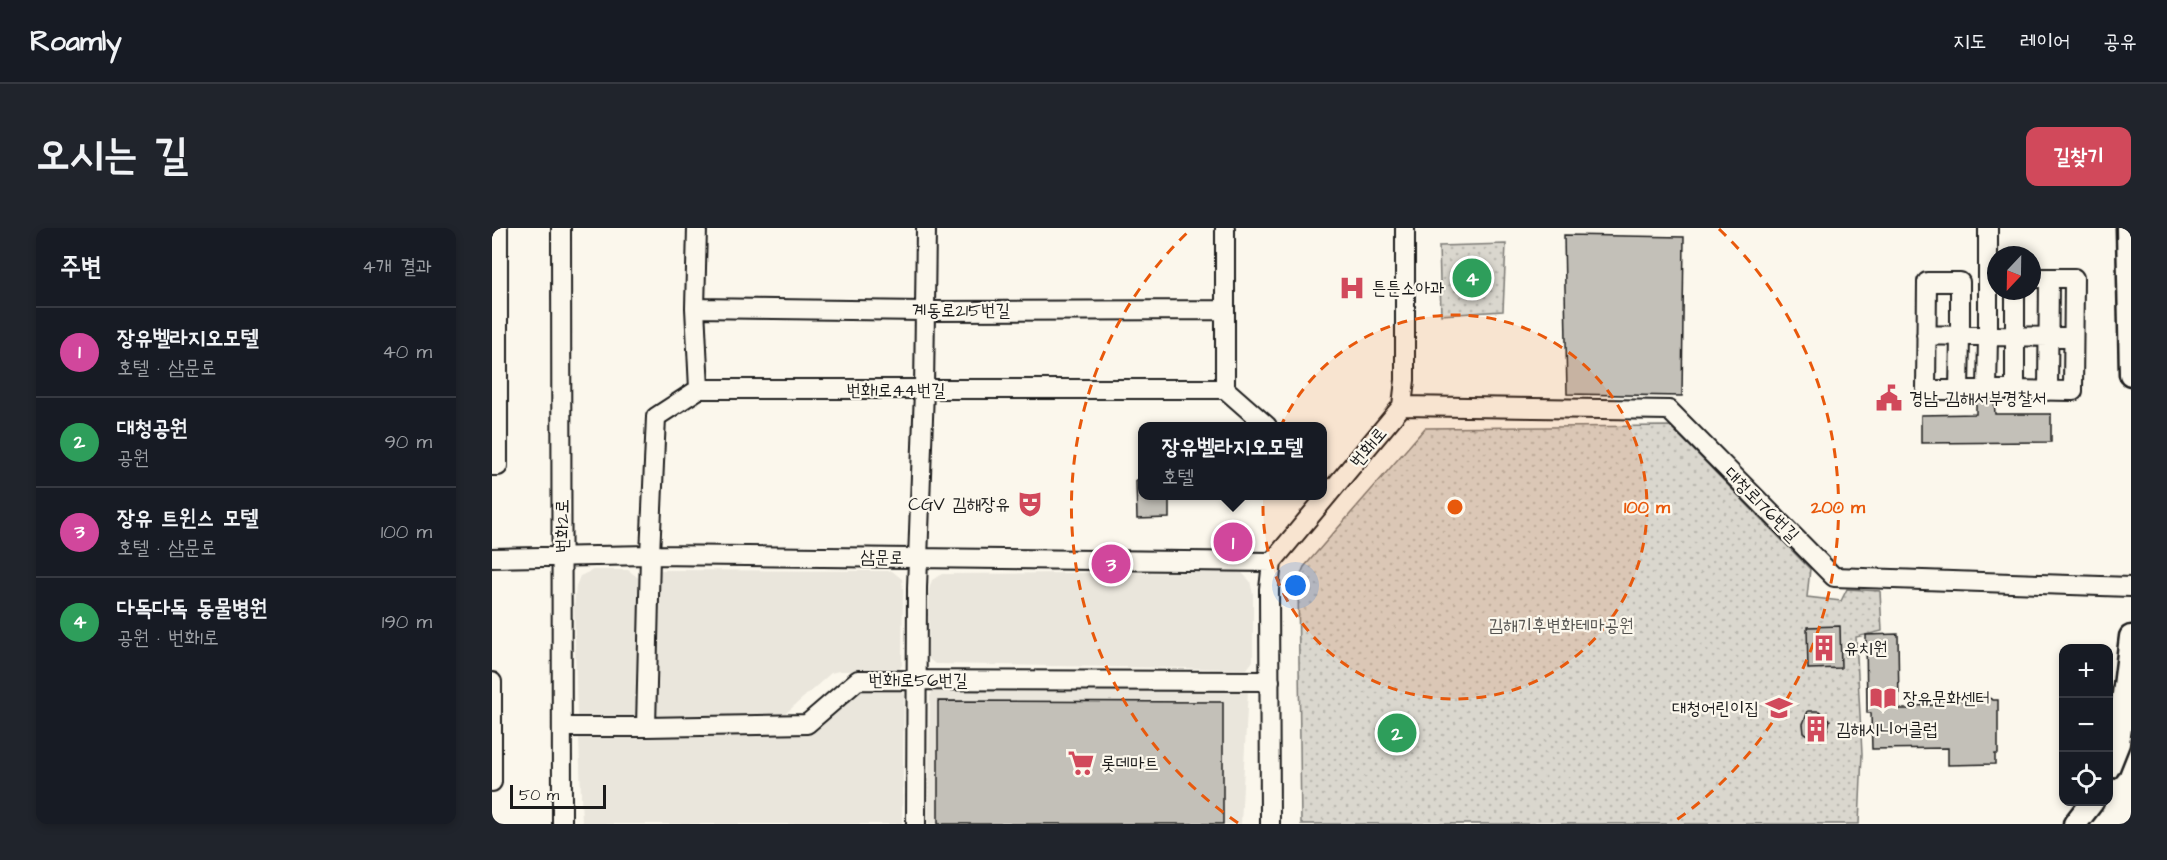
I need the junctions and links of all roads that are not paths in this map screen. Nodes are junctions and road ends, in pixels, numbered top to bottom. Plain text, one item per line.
1 (498, 228) edge
2 (561, 228) edge
3 (697, 228) edge
4 (926, 228) edge
5 (1225, 228) edge
6 (1405, 228) edge
7 (1988, 228) edge
8 (2128, 228) edge
9 (2041, 278) edge
10 (2015, 300) edge
11 (695, 308) junction
12 (1226, 310) junction
13 (924, 311) junction
14 (1926, 335) junction
15 (1960, 336) junction
16 (1988, 336) junction
17 (2049, 336) junction
18 (2015, 337) junction
19 (2073, 337) junction
20 (2131, 374) edge
21 (699, 389) junction
22 (1225, 389) junction
23 (924, 390) junction
24 (1959, 390) junction
25 (1987, 390) junction
26 (2015, 390) junction
27 (2048, 391) junction
28 (1402, 406) junction
29 (1262, 422) edge
30 (492, 466) edge
31 (1329, 481) edge
32 (1316, 500) edge
33 (650, 555) junction
34 (562, 557) junction
35 (492, 558) edge
36 (919, 558) junction
37 (1272, 562) junction
38 (2131, 587) edge
39 (2131, 637) edge
40 (916, 680) junction
41 (1270, 681) junction
42 (492, 682) edge
43 (562, 727) junction
44 (646, 727) junction
45 (2113, 757) edge
46 (492, 782) edge
47 (2088, 806) edge
48 (562, 824) edge
49 (916, 824) edge
50 (1270, 824) edge
51 (2075, 824) edge

1 - 30 street
2 - 34 street, 번화2로
3 - 11 street
4 - 13 street
5 - 12 street
6 - 28 street
7 - 16 street
8 - 20 main road
9 - 17 street
9 - 19 street
10 - 18 street
11 - 13 street, 계동로215번길
11 - 21 street
12 - 13 street, 계동로215번길
12 - 22 street
13 - 23 street
14 - 15 street
14 - 15 street
14 - 24 street
15 - 16 street
15 - 24 street
16 - 18 street
16 - 25 street
17 - 18 street
17 - 19 street
17 - 27 street
18 - 26 street
19 - 27 street
21 - 23 street, 번화1로44번길
21 - 33 street
22 - 23 street, 번화1로44번길
22 - 29 street
23 - 36 street
24 - 25 street
25 - 26 street
26 - 27 street
28 - 31 street, 번화1로
28 - 38 street, 대청로176번길
32 - 37 street, 번화1로
33 - 34 street, 삼문로
33 - 36 street, 삼문로
33 - 44 street
34 - 35 street, 삼문로
34 - 43 street, 번화2로
36 - 37 street, 삼문로
36 - 40 street
37 - 41 street
39 - 45 main road
40 - 41 street, 번화1로56번길
40 - 44 street, 번화1로56번길
40 - 49 street
41 - 50 street
42 - 46 street
43 - 44 street, 번화1로56번길
43 - 48 street, 번화2로
47 - 51 main road

